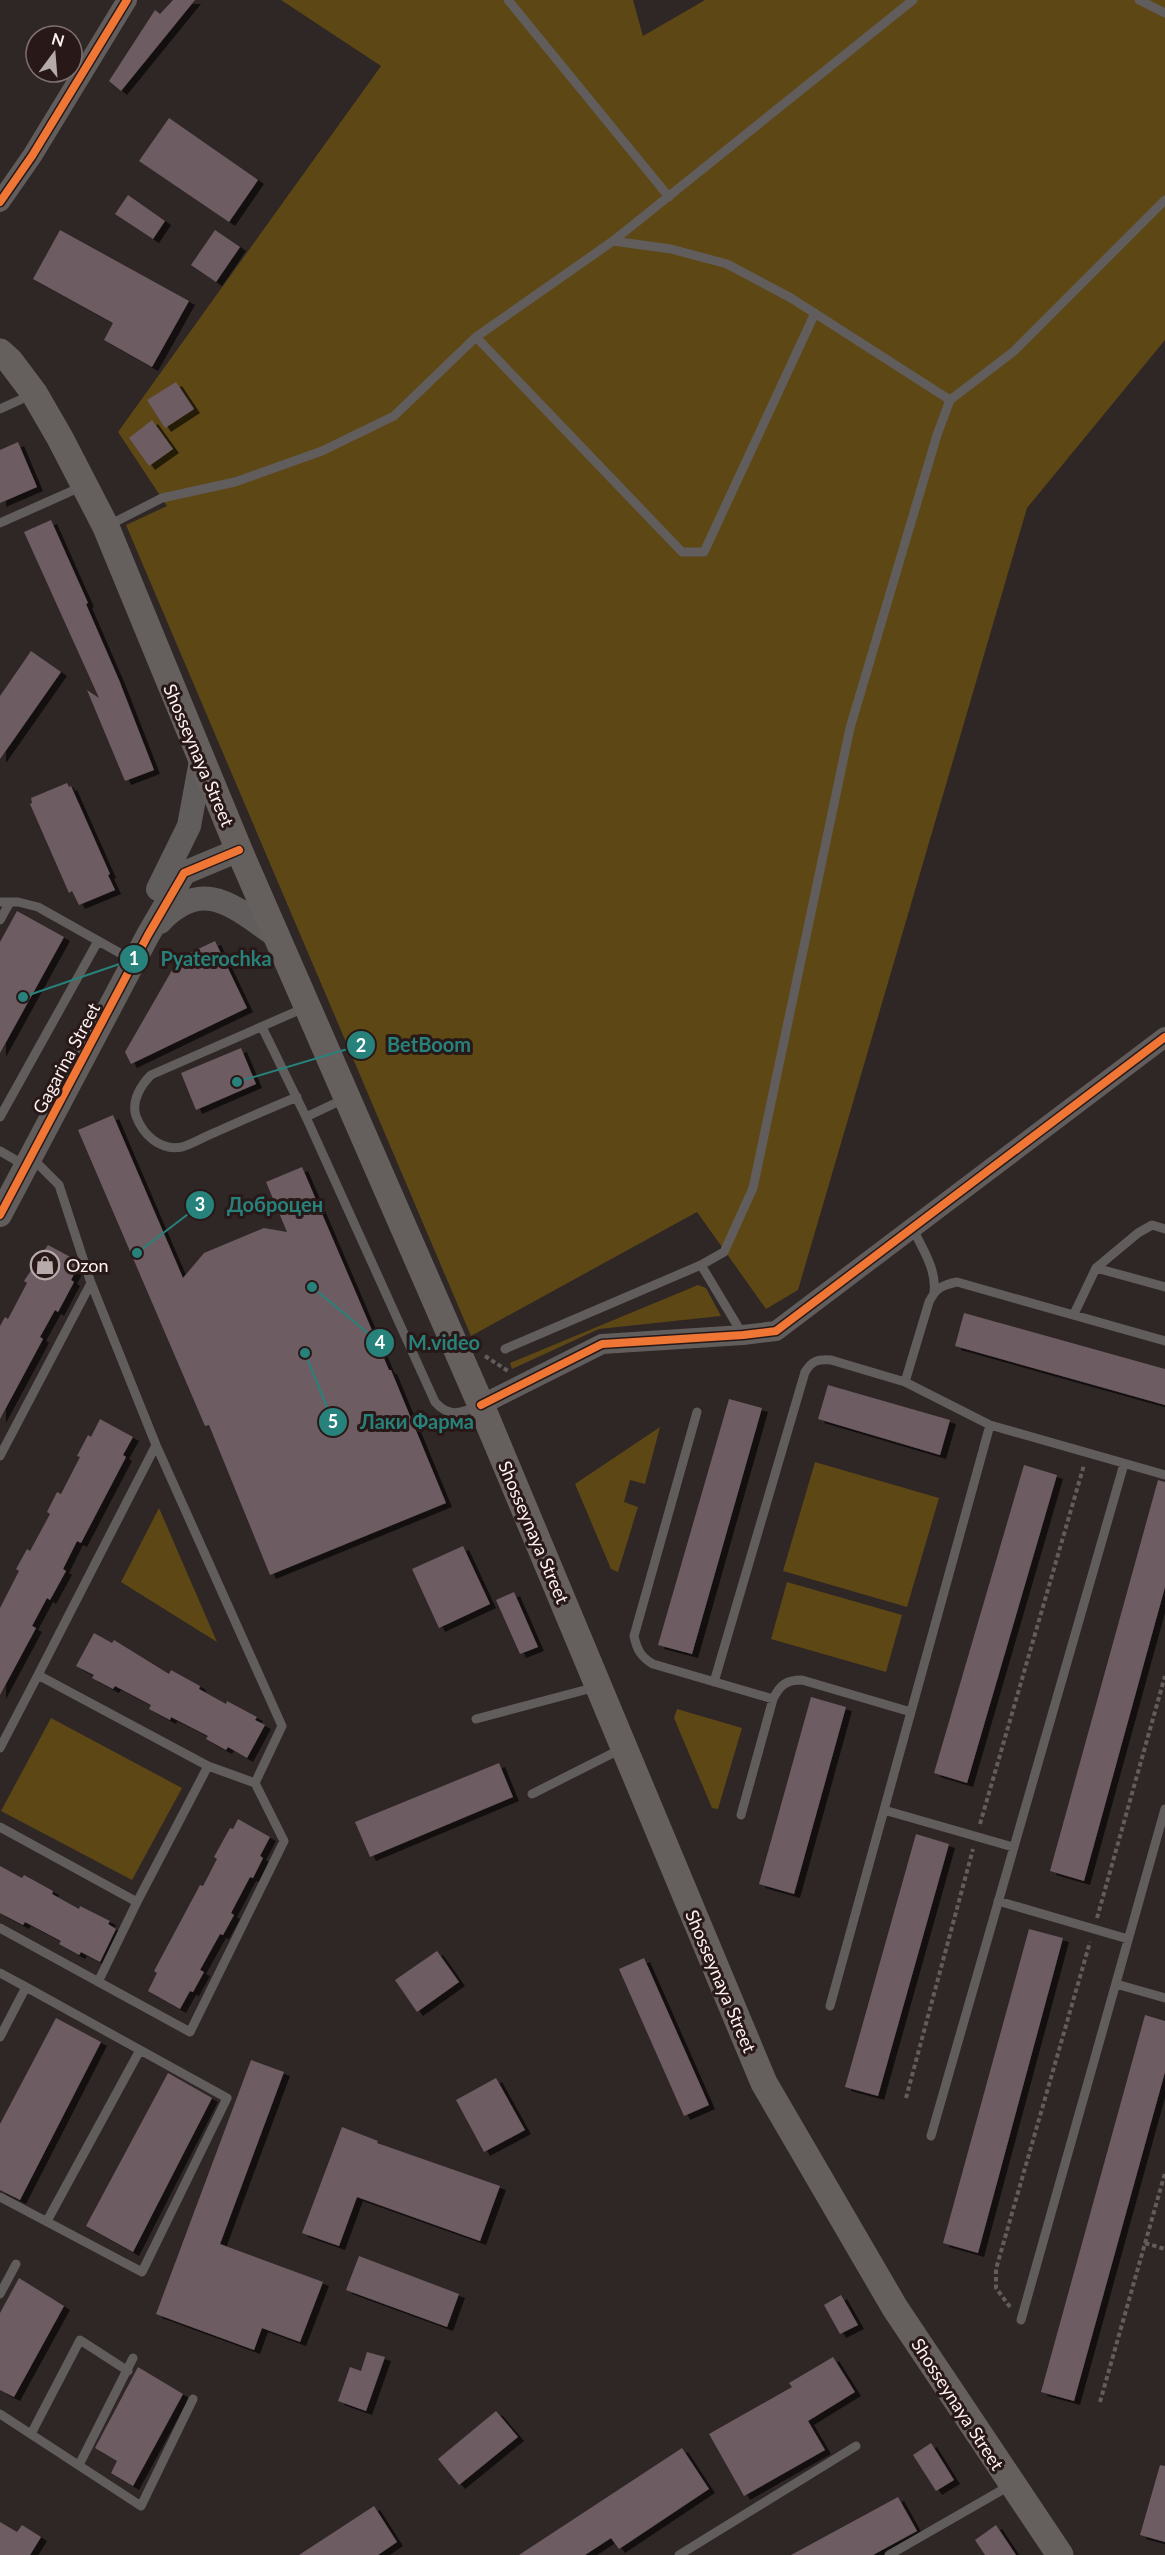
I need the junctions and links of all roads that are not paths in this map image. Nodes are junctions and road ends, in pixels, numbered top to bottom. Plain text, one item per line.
1 (128, 0) edge
2 (508, 0) edge
3 (913, 0) edge
4 (1139, 0) edge
5 (1165, 13) edge
6 (669, 196) junction
7 (1165, 200) edge
8 (0, 202) edge
9 (613, 241) junction
10 (815, 313) junction
11 (476, 337) junction
12 (0, 352) edge
13 (34, 393) junction
14 (950, 400) junction
15 (0, 410) edge
16 (86, 485) junction
17 (0, 523) edge
18 (106, 526) junction
19 (201, 761) junction
20 (239, 850) junction
21 (5, 902) edge
22 (0, 920) edge
23 (148, 935) junction
24 (275, 935) junction
25 (98, 941) junction
26 (134, 961) junction
27 (295, 1012) dead end
28 (262, 1027) junction
29 (1165, 1037) edge
30 (297, 1097) junction
31 (346, 1098) junction
32 (0, 1117) edge
33 (306, 1117) junction
34 (0, 1151) edge
35 (29, 1162) junction
36 (0, 1215) edge
37 (913, 1229) junction
38 (1165, 1229) edge
39 (701, 1266) junction
40 (1096, 1268) junction
41 (91, 1283) junction
42 (1165, 1287) edge
43 (934, 1292) junction
44 (1074, 1314) junction
45 (743, 1335) junction
46 (1165, 1341) edge
47 (505, 1349) dead end
48 (905, 1382) junction
49 (481, 1405) junction
50 (696, 1412) dead end
51 (990, 1425) junction
52 (156, 1445) junction
53 (0, 1456) edge
54 (1124, 1464) junction
55 (1165, 1475) edge
56 (38, 1675) junction
57 (714, 1682) junction
58 (598, 1687) junction
59 (773, 1699) junction
60 (911, 1712) junction
61 (476, 1719) dead end
62 (624, 1747) junction
63 (0, 1748) edge
64 (208, 1766) junction
65 (255, 1783) junction
66 (532, 1794) dead end
67 (1165, 1809) edge
68 (884, 1810) junction
69 (741, 1815) dead end
70 (0, 1827) edge
71 (1013, 1847) junction
72 (998, 1901) junction
73 (137, 1902) junction
74 (0, 1928) edge
75 (1128, 1939) junction
76 (0, 1973) edge
77 (98, 1982) junction
78 (1116, 1984) junction
79 (26, 1987) junction
80 (1165, 1998) edge
81 (830, 2006) dead end
82 (0, 2037) edge
83 (140, 2050) junction
84 (931, 2136) dead end
85 (0, 2197) edge
86 (47, 2221) junction
87 (16, 2265) dead end
88 (1, 2289) edge
89 (1022, 2320) road end
90 (133, 2358) dead end
91 (128, 2371) junction
92 (194, 2399) dead end
93 (0, 2414) edge
94 (31, 2434) junction
95 (856, 2446) dead end
96 (79, 2465) junction
97 (1012, 2484) junction
98 (679, 2555) edge
99 (889, 2555) edge
100 (1060, 2555) edge

1 - 8 street
2 - 6 lane
3 - 6 lane
4 - 5 lane
6 - 9 lane
7 - 14 lane
9 - 10 lane
9 - 11 lane
10 - 11 lane
10 - 14 lane
11 - 18 lane
12 - 13 main road, Shosseynaya Street
13 - 15 lane
13 - 16 main road, Shosseynaya Street
14 - 39 lane
16 - 17 lane
16 - 18 main road, Shosseynaya Street
18 - 19 main road, Shosseynaya Street
19 - 20 main road, Shosseynaya Street
19 - 23 street
20 - 23 street, Gagarina Street
20 - 24 main road, Shosseynaya Street
21 - 22 lane
21 - 25 lane
23 - 24 street
23 - 26 street, Gagarina Street
24 - 31 main road, Shosseynaya Street
25 - 26 lane
25 - 32 lane
26 - 35 street, Gagarina Street
27 - 28 lane
28 - 30 lane
28 - 30 lane
29 - 37 street
30 - 33 lane
31 - 33 lane
31 - 49 main road, Shosseynaya Street
33 - 49 lane
34 - 35 lane
35 - 36 street, Gagarina Street
35 - 41 lane
37 - 43 lane
37 - 45 street
38 - 40 lane
39 - 45 lane
39 - 47 lane
40 - 42 lane
40 - 44 lane
41 - 52 lane
41 - 53 lane
43 - 44 lane
43 - 48 lane
44 - 46 lane
45 - 49 street
48 - 51 lane
48 - 57 lane
49 - 58 main road, Shosseynaya Street
50 - 57 lane
51 - 54 lane
51 - 60 lane
52 - 56 lane
52 - 65 lane
54 - 55 lane
54 - 71 lane
56 - 63 lane
56 - 64 lane
57 - 59 lane
58 - 61 lane
58 - 62 main road, Shosseynaya Street
59 - 60 lane
59 - 69 lane
60 - 68 lane
62 - 66 lane
62 - 97 main road, Shosseynaya Street
64 - 65 lane
64 - 73 lane
65 - 77 lane
67 - 75 lane
68 - 71 lane
68 - 81 lane
70 - 73 lane
71 - 72 lane
72 - 75 lane
72 - 84 lane
73 - 77 lane
74 - 77 lane
75 - 78 lane
76 - 79 lane
78 - 80 lane
78 - 89 lane
79 - 82 lane
79 - 83 lane
83 - 86 lane
83 - 86 lane
85 - 86 lane
87 - 88 lane
90 - 91 lane
91 - 94 lane
91 - 96 lane
92 - 96 lane
93 - 94 lane
94 - 96 lane
95 - 98 lane
97 - 99 lane
97 - 100 main road, Shosseynaya Street

